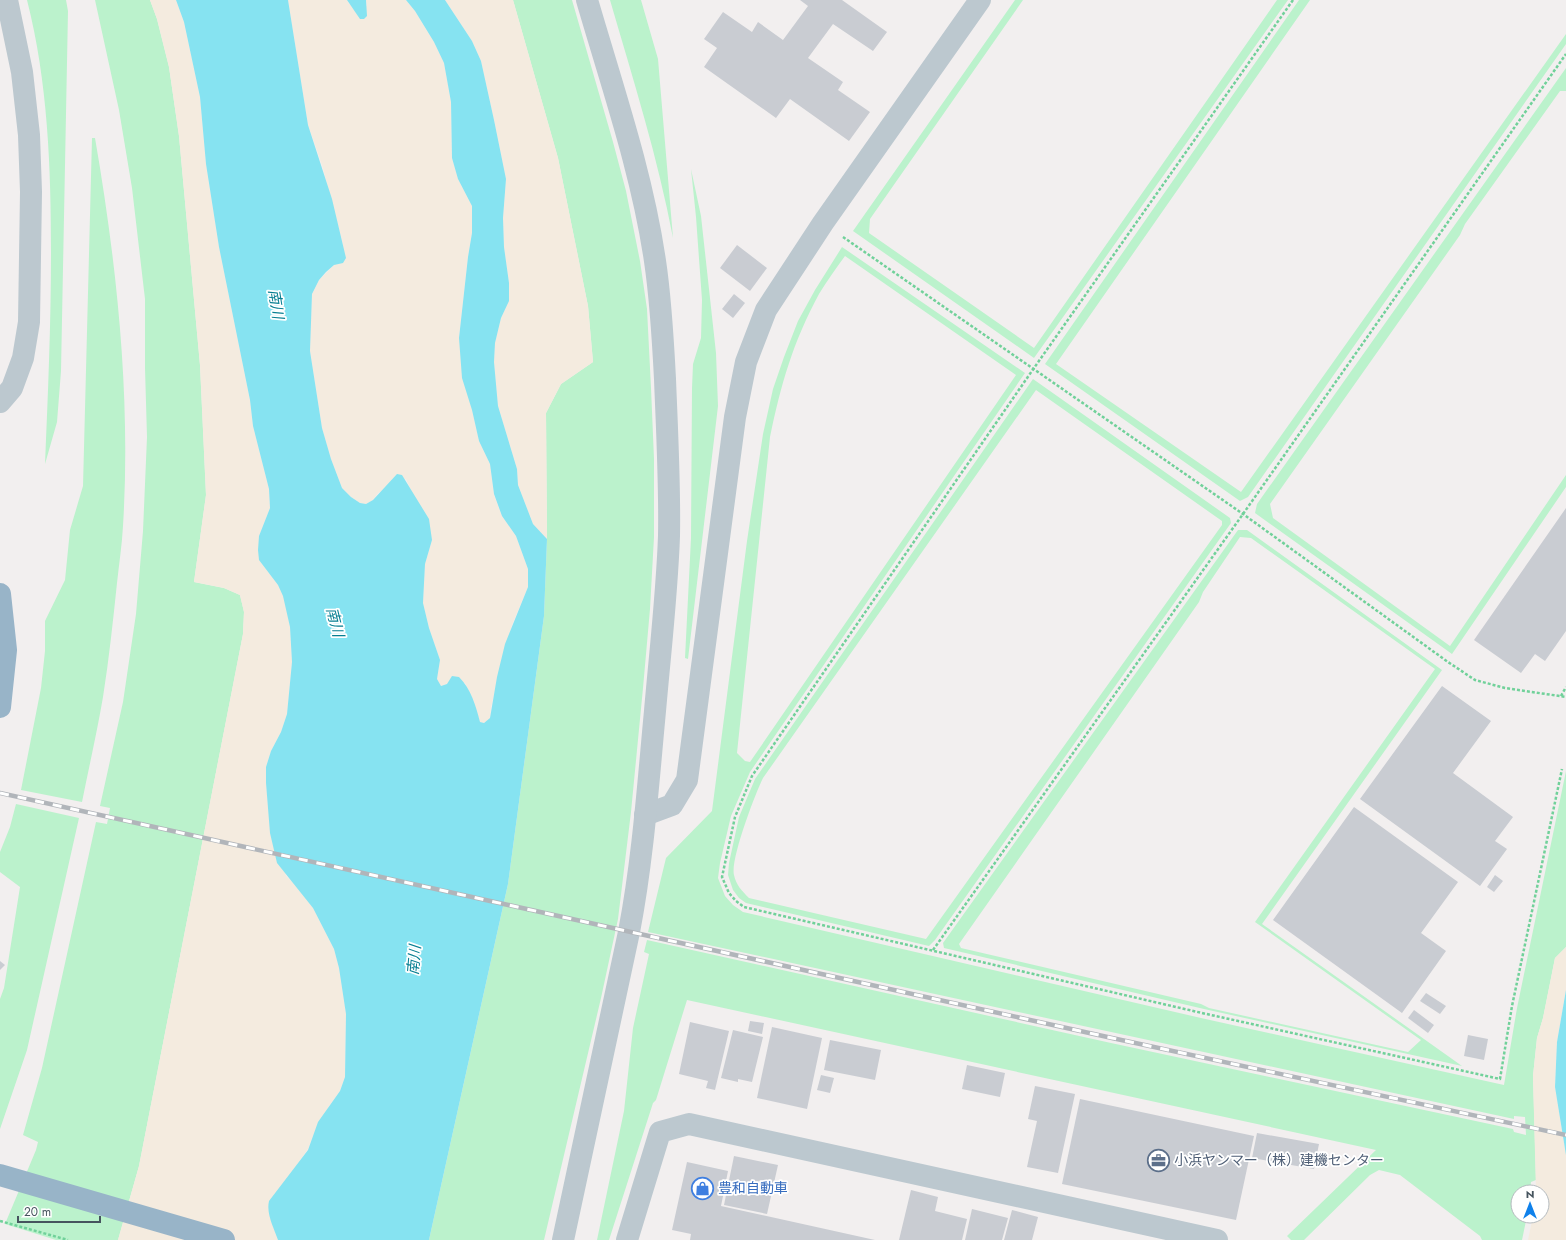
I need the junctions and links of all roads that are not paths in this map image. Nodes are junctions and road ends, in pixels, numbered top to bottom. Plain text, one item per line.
1 (7, 0) edge
2 (587, 0) edge
3 (980, 0) edge
4 (0, 402) edge
5 (0, 594) edge
6 (0, 707) edge
7 (646, 815) junction
8 (9, 1178) edge
9 (224, 1240) edge
10 (562, 1240) edge
11 (627, 1240) edge
12 (1217, 1240) edge

1 - 4 street
2 - 7 street
3 - 7 street
5 - 6 highway
7 - 10 street
8 - 9 highway
11 - 12 street

